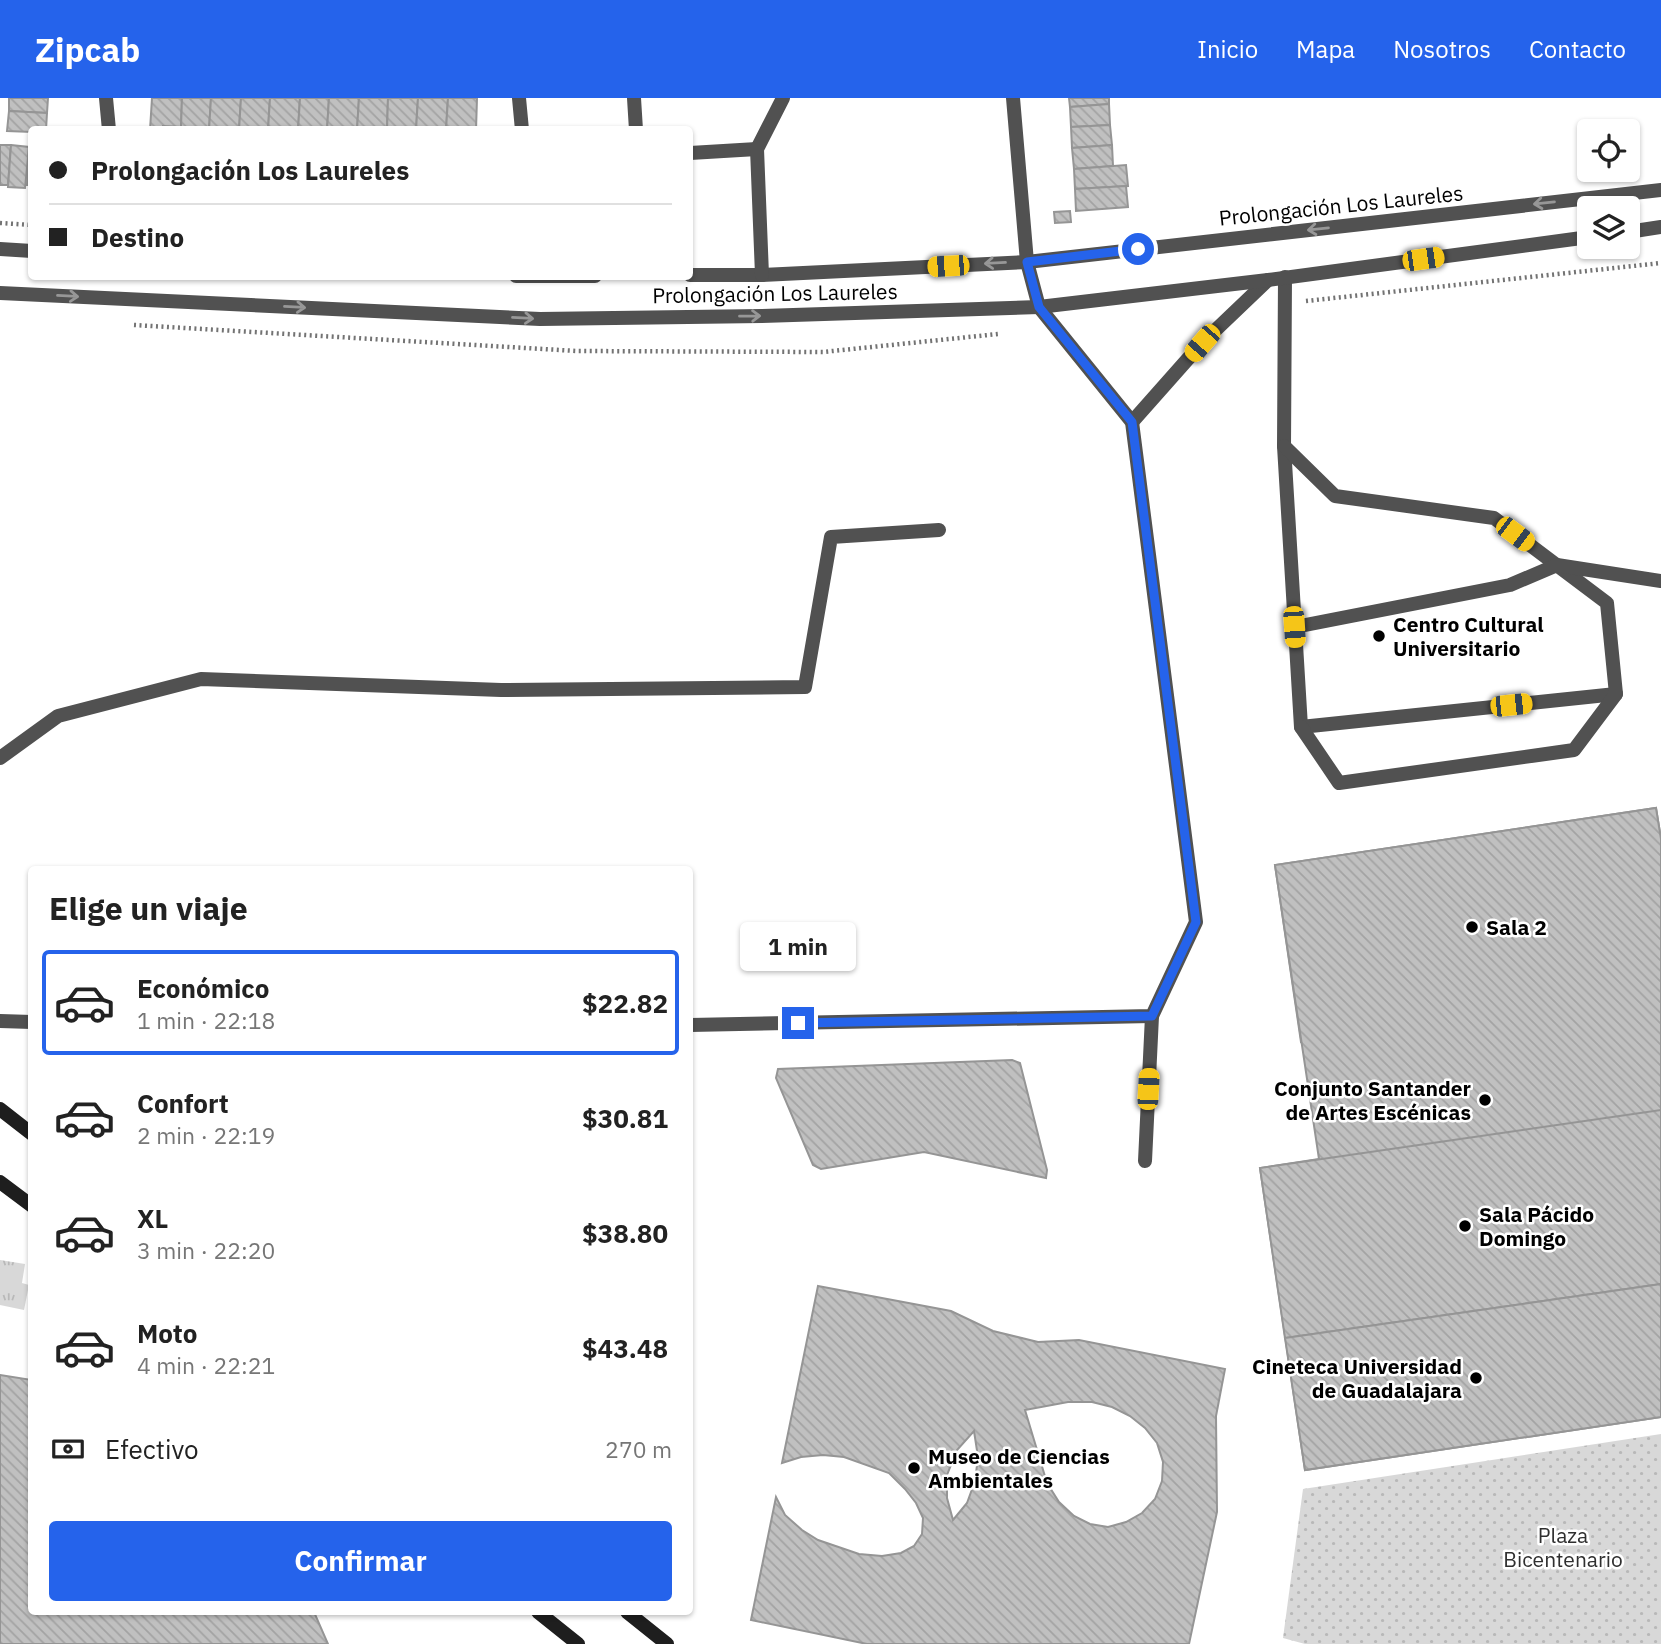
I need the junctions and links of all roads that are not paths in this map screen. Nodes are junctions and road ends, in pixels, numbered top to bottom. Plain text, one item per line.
1 (106, 98) edge
2 (519, 98) edge
3 (634, 98) edge
4 (783, 98) edge
5 (1013, 98) edge
6 (109, 126) edge
7 (522, 126) edge
8 (636, 126) edge
9 (757, 149) junction
10 (693, 153) edge
11 (1661, 190) edge
12 (1661, 227) edge
13 (1640, 230) edge
14 (1577, 239) edge
15 (0, 248) edge
16 (28, 251) edge
17 (1027, 262) junction
18 (693, 275) edge
19 (762, 275) junction
20 (1285, 277) junction
21 (1268, 280) junction
22 (0, 293) edge
23 (1039, 307) junction
24 (1132, 422) junction
25 (1284, 446) junction
26 (939, 530) dead end
27 (1557, 565) junction
28 (1661, 582) edge
29 (1294, 627) junction
30 (1616, 694) junction
31 (1301, 727) junction
32 (0, 758) edge
33 (1152, 1016) junction
34 (0, 1021) edge
35 (28, 1022) edge
36 (693, 1025) edge
37 (0, 1109) edge
38 (28, 1131) edge
39 (1145, 1161) dead end
40 (0, 1182) edge
41 (28, 1203) edge
42 (542, 1615) edge
43 (631, 1615) edge
44 (578, 1644) edge
45 (667, 1644) edge

1 - 6 street
2 - 7 street
3 - 8 street
4 - 9 street
5 - 17 street
9 - 10 street
9 - 19 street
11 -> 17 street, Prolongación Los Laureles
12 - 13 street
14 - 20 street, Prolongación Los Laureles
15 - 16 street
17 -> 19 street, Prolongación Los Laureles
17 - 23 street
18 - 19 street, Prolongación Los Laureles
20 - 21 street, Prolongación Los Laureles
20 - 25 street
21 - 23 street, Prolongación Los Laureles
21 - 24 street
22 -> 23 street, Prolongación Los Laureles
23 - 24 street
24 - 33 street
25 - 27 street
25 - 29 street
26 - 32 street
27 - 28 street
27 - 29 street
27 - 30 street
29 - 31 street
30 - 31 street
30 - 31 street
33 - 36 street
33 - 39 street
34 - 35 street
37 - 38 main road
40 - 41 main road
42 - 44 main road
43 - 45 main road

